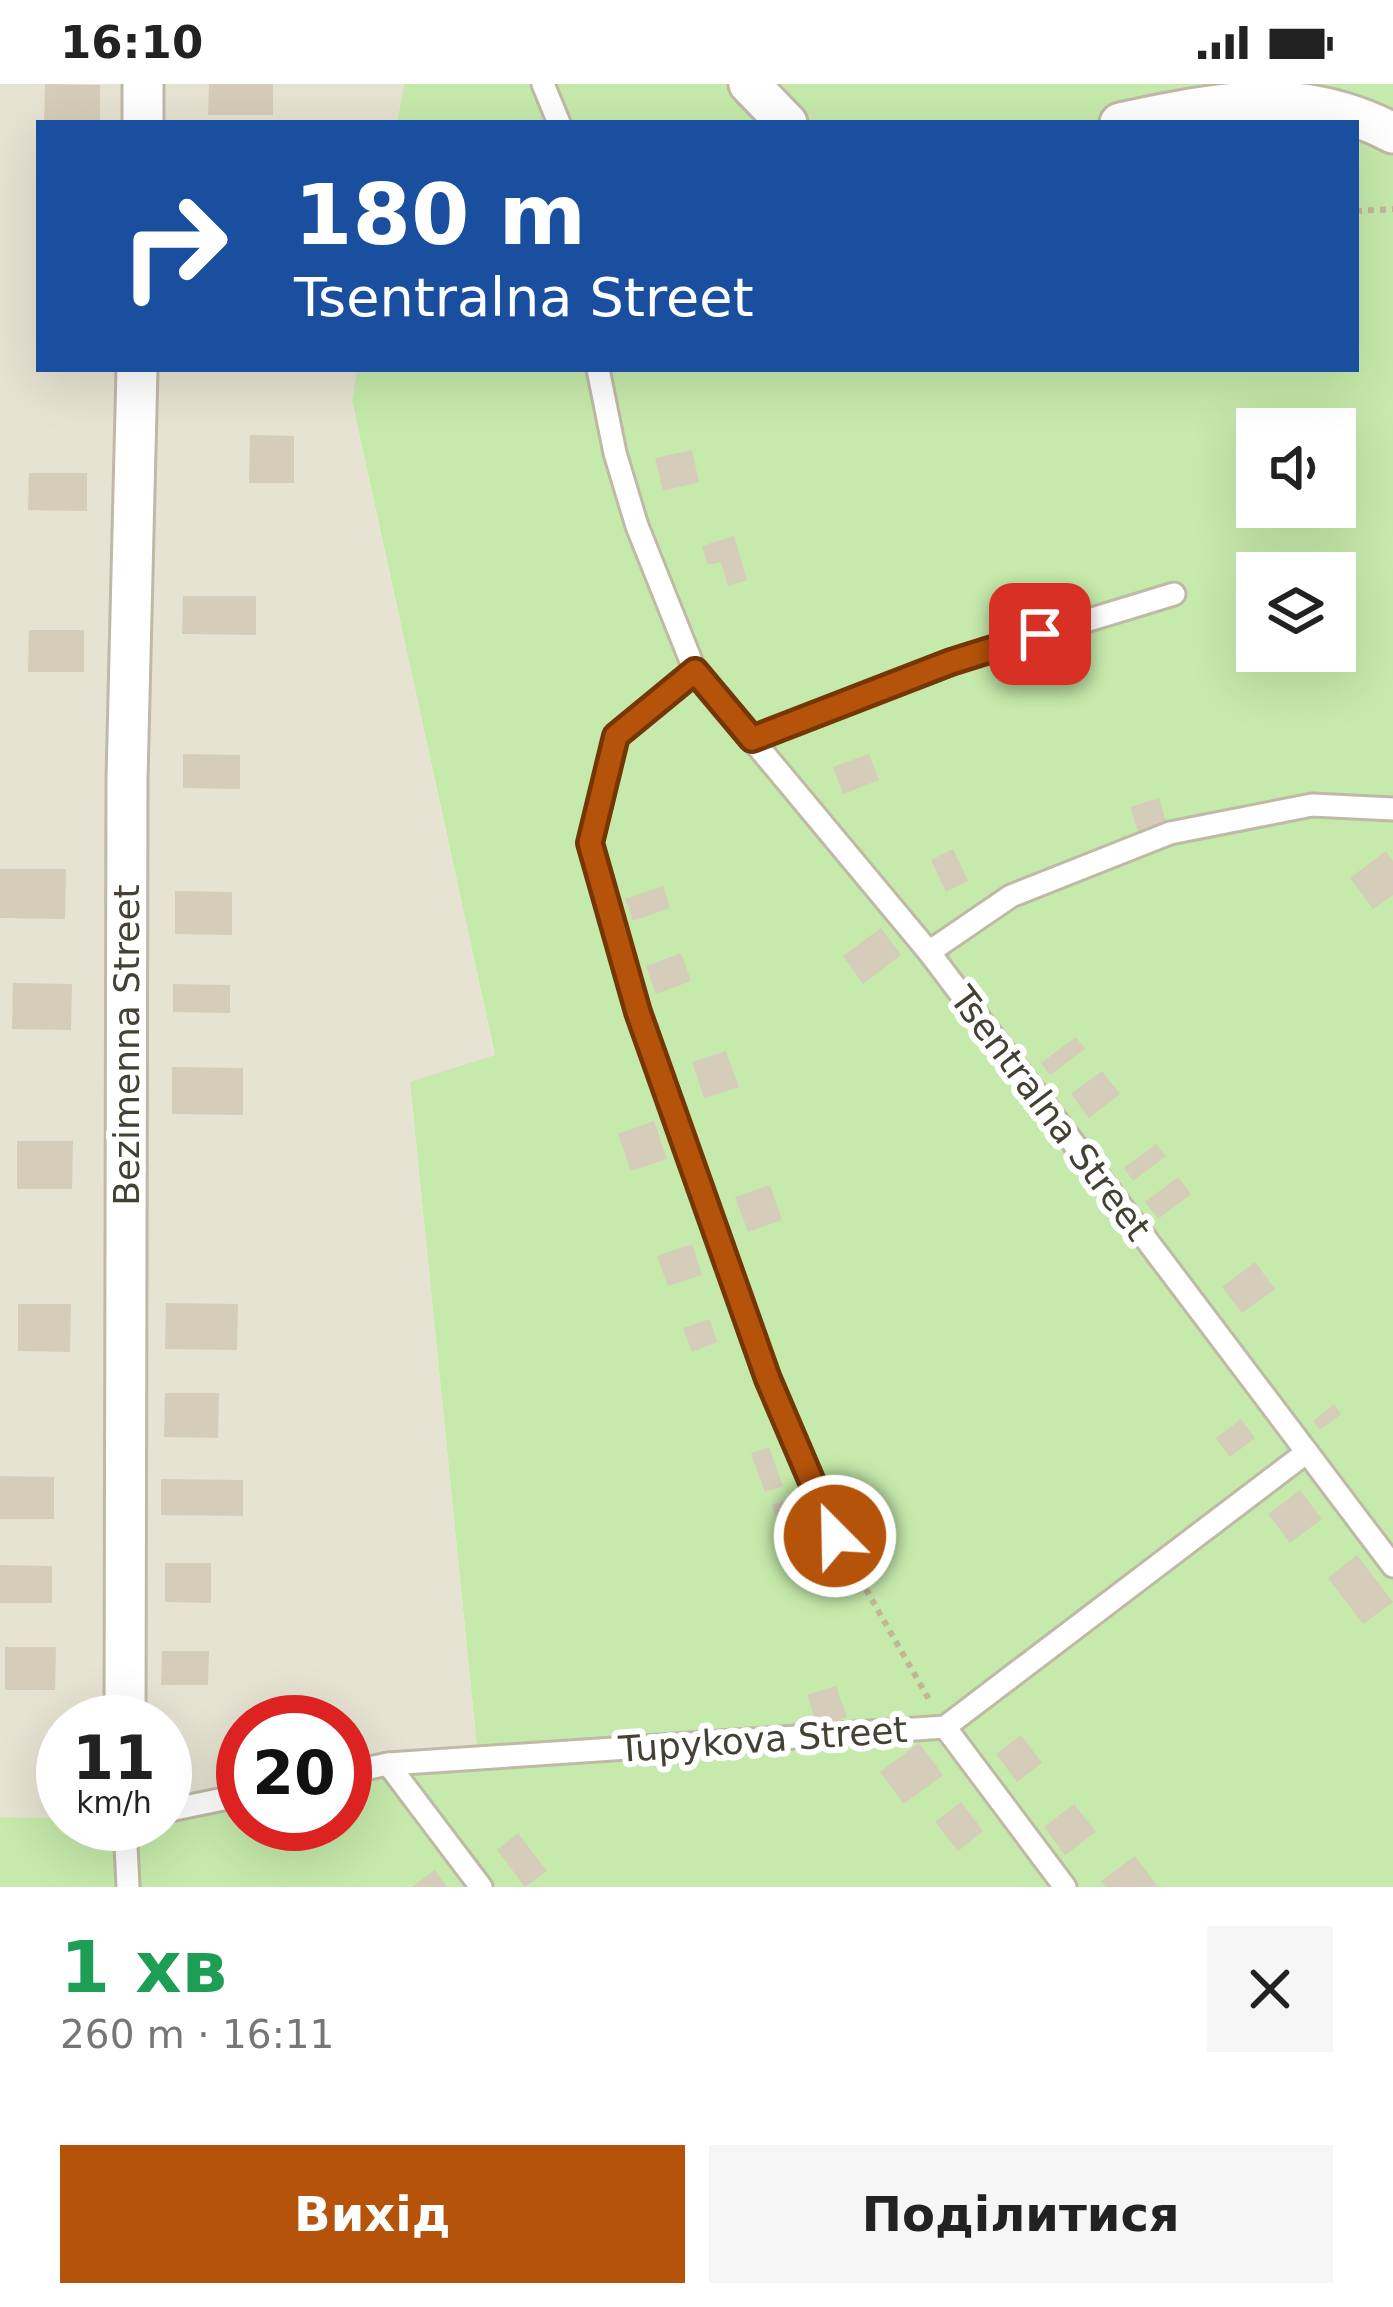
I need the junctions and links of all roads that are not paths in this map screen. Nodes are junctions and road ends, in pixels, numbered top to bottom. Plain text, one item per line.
1 (143, 84) edge
2 (543, 84) edge
3 (749, 84) edge
4 (142, 120) edge
5 (558, 120) edge
6 (784, 120) edge
7 (1134, 120) edge
8 (1393, 133) edge
9 (137, 372) edge
10 (599, 372) edge
11 (1174, 594) dead end
12 (695, 671) junction
13 (752, 739) junction
14 (1393, 808) edge
15 (929, 952) junction
16 (1307, 1452) junction
17 (835, 1536) road end
18 (1393, 1566) edge
19 (124, 1695) edge
20 (945, 1727) junction
21 (388, 1764) junction
22 (372, 1767) edge
23 (126, 1851) edge
24 (128, 1887) edge
25 (481, 1887) edge
26 (1065, 1887) edge

1 - 4 street
2 - 5 lane
3 - 6 street
7 - 8 street
9 - 19 street, Bezimenna Street
10 - 12 lane, Tsentralna Street
11 - 13 lane
12 - 13 lane, Tsentralna Street
12 - 17 lane
13 - 15 lane, Tsentralna Street
14 - 15 lane
15 - 16 lane, Tsentralna Street
16 - 18 lane, Tsentralna Street
16 - 20 lane, Tupykova Street
20 - 21 lane, Tupykova Street
20 - 26 lane
21 - 22 lane, Tupykova Street
21 - 25 lane
23 - 24 lane

